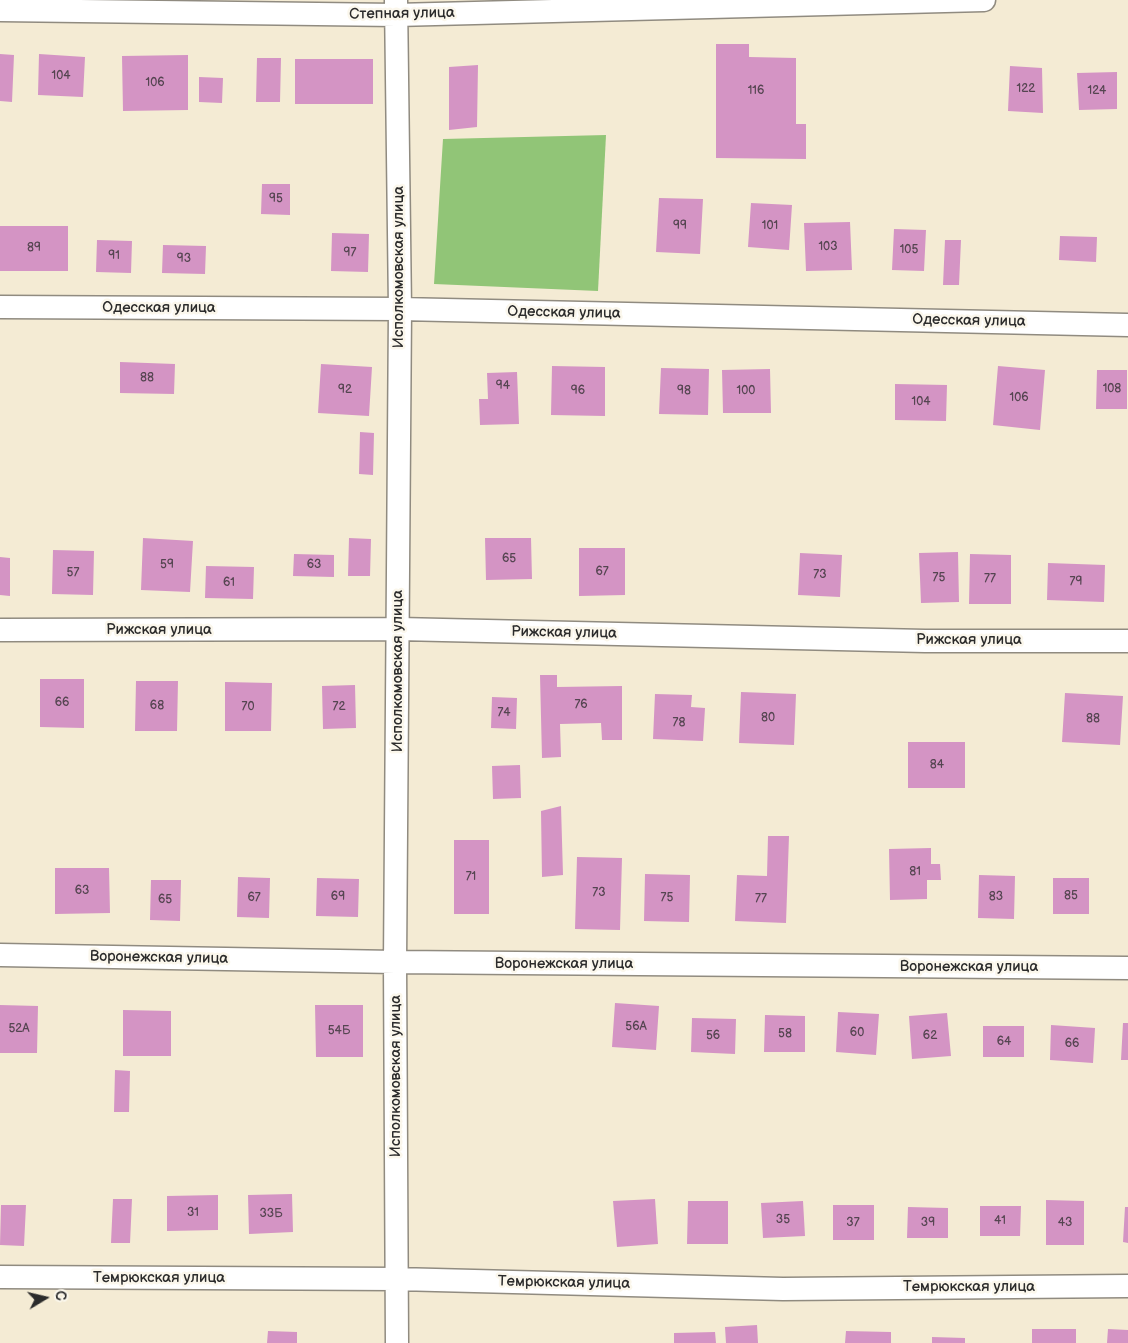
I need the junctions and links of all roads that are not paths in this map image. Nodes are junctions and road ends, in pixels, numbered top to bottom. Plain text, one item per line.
1 (984, 0) edge
2 (396, 8) edge
3 (0, 10) edge
4 (0, 307) edge
5 (400, 309) junction
6 (1128, 325) edge
7 (399, 629) junction
8 (0, 630) edge
9 (1128, 641) edge
10 (0, 955) edge
11 (396, 962) junction
12 (1128, 968) edge
13 (0, 1277) edge
14 (396, 1279) junction
15 (1128, 1286) edge
16 (397, 1343) edge

1 - 2 street, Степная улица
2 - 3 street, Степная улица
2 - 5 street, Исполкомовская улица
4 - 5 street, Одесская улица
5 - 6 street, Одесская улица
5 - 7 street, Исполкомовская улица
7 - 8 street, Рижская улица
7 - 9 street, Рижская улица
7 - 11 street, Исполкомовская улица
10 - 11 street, Воронежская улица
11 - 12 street, Воронежская улица
11 - 14 street, Исполкомовская улица
13 - 14 street, Темрюкская улица
14 - 15 street, Темрюкская улица
14 - 16 street, Исполкомовская улица

